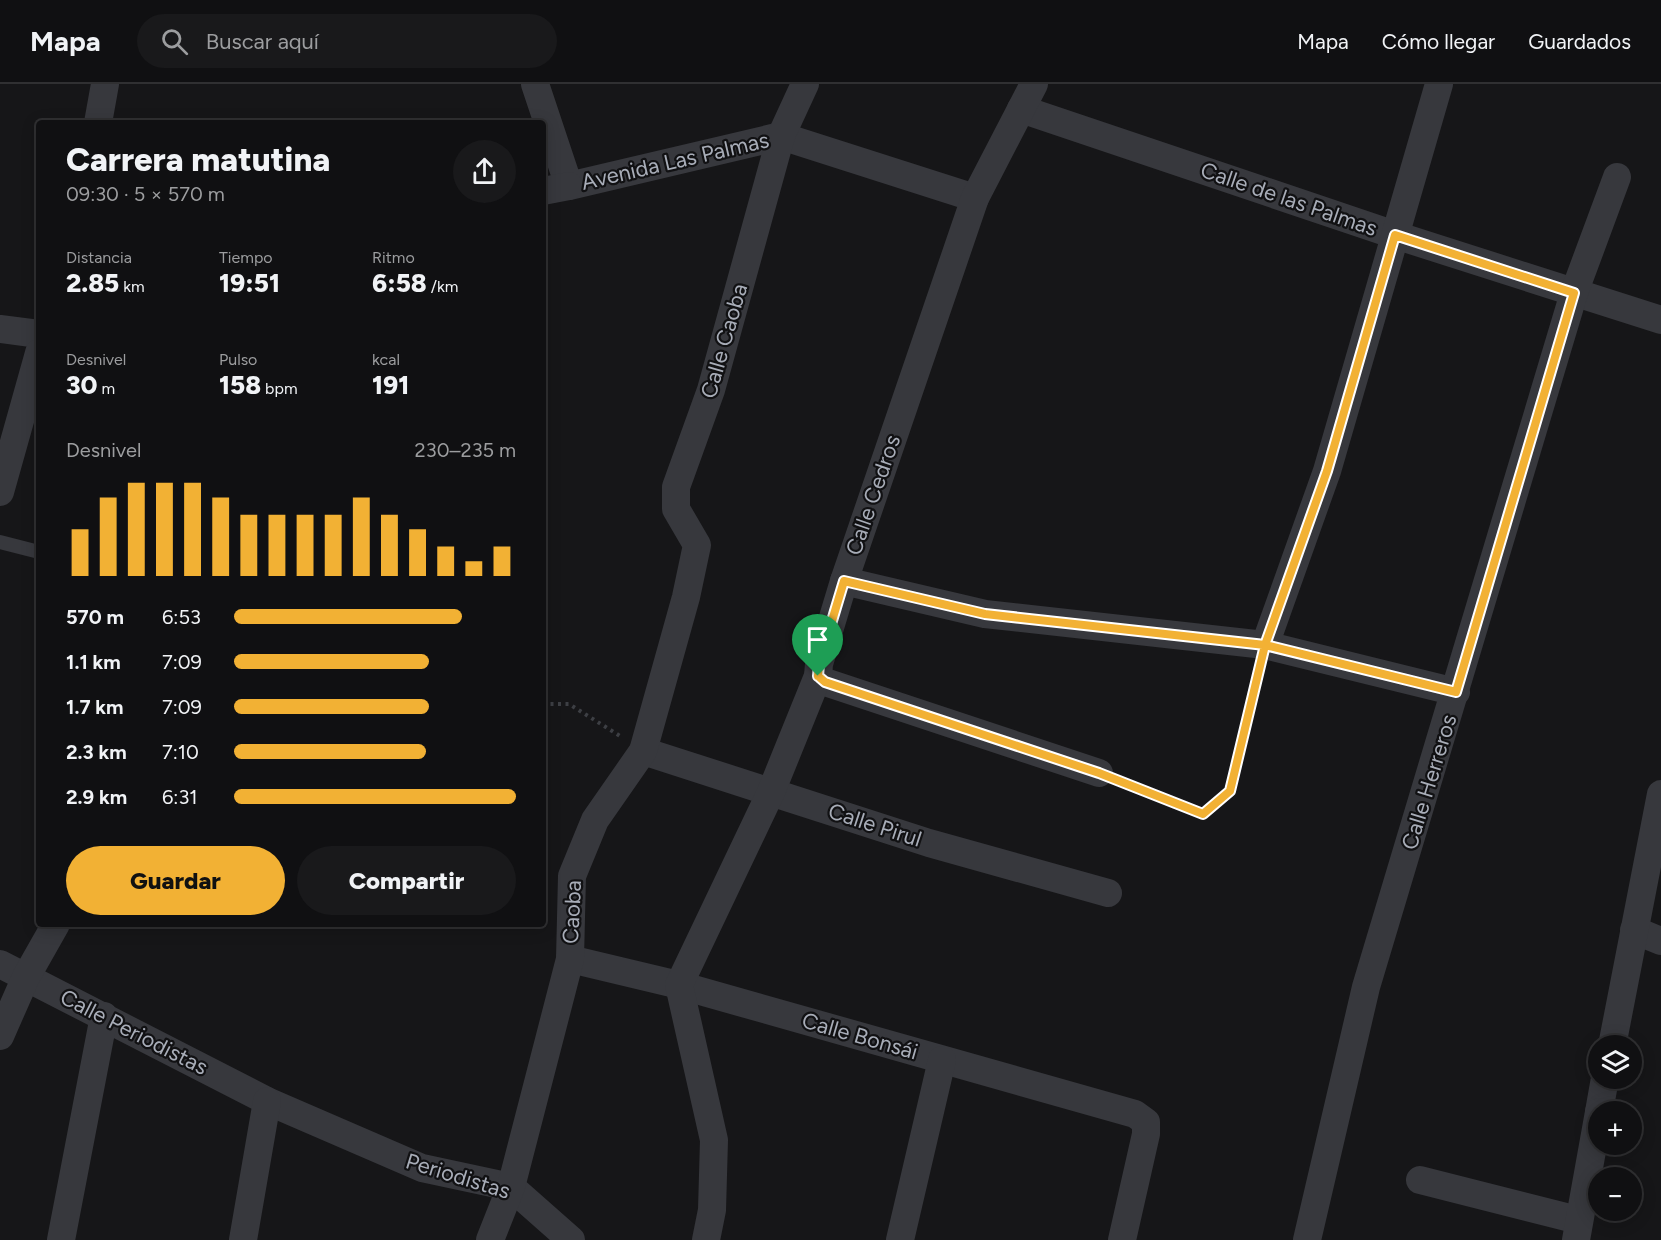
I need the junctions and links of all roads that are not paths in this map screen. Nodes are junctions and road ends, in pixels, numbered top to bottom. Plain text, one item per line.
1 (105, 84) edge
2 (535, 84) edge
3 (805, 84) edge
4 (1034, 84) edge
5 (1439, 84) edge
6 (1021, 109) junction
7 (99, 120) edge
8 (542, 120) edge
9 (781, 136) junction
10 (546, 139) edge
11 (1617, 177) dead end
12 (556, 189) edge
13 (975, 198) junction
14 (1395, 235) junction
15 (1574, 293) junction
16 (1661, 320) edge
17 (0, 329) edge
18 (36, 334) edge
19 (36, 364) edge
20 (0, 492) edge
21 (0, 542) edge
22 (36, 551) edge
23 (844, 581) junction
24 (686, 597) joint
25 (1265, 645) junction
26 (818, 676) junction
27 (1456, 692) junction
28 (643, 751) junction
29 (1099, 773) road end
30 (771, 792) junction
31 (1661, 794) edge
32 (1108, 893) dead end
33 (54, 927) edge
34 (1634, 930) junction
35 (1661, 941) edge
36 (570, 959) junction
37 (0, 964) edge
38 (26, 977) junction
39 (679, 986) junction
40 (104, 1016) junction
41 (1614, 1035) edge
42 (0, 1036) edge
43 (942, 1060) junction
44 (267, 1101) junction
45 (1591, 1155) edge
46 (1420, 1180) dead end
47 (510, 1187) junction
48 (1577, 1230) edge
49 (62, 1240) edge
50 (243, 1240) edge
51 (490, 1240) edge
52 (571, 1240) edge
53 (706, 1240) edge
54 (900, 1240) edge
55 (1122, 1240) edge
56 (1306, 1240) edge

1 - 7 street
2 - 8 street, Avenida Las Palmas
3 - 9 street, Calle Caoba
4 - 6 street, Calle Cedros
5 - 14 street
6 - 13 street, Calle Cedros
6 - 14 street, Calle de las Palmas
9 - 12 street, Avenida Las Palmas
9 - 13 street
9 - 24 street, Calle Caoba
10 - 12 street, Avenida Las Palmas
11 - 15 street, Calle Herreros
13 - 23 street, Calle Cedros
14 - 15 street, Calle de las Palmas
14 - 25 street
15 - 16 street, Calle de las Palmas
15 - 27 street, Calle Herreros
17 - 18 street
19 - 20 street
21 - 22 lane
23 - 25 street
23 - 26 street, Calle Cedros
24 - 28 street, Caoba
25 - 27 street
26 - 29 street
26 - 30 street, Calle Cedros
27 - 56 street, Calle Herreros
28 - 30 street, Calle Pirul
28 - 36 street, Caoba
30 - 32 street, Calle Pirul
30 - 39 street, Calle Cedros
31 - 34 street
33 - 38 street
34 - 35 street
34 - 41 street
36 - 39 street, Calle Bonsái
36 - 47 street, Caoba
37 - 38 street, Calle Periodistas
38 - 40 street, Calle Periodistas
38 - 42 street
39 - 43 street, Calle Bonsái
39 - 53 street
40 - 44 street, Calle Periodistas
40 - 49 street
43 - 54 street
43 - 55 street, Calle Bonsái
44 - 47 street, Periodistas
44 - 50 street
45 - 48 street
46 - 48 street
47 - 51 street, Caoba
47 - 52 street, Periodistas

